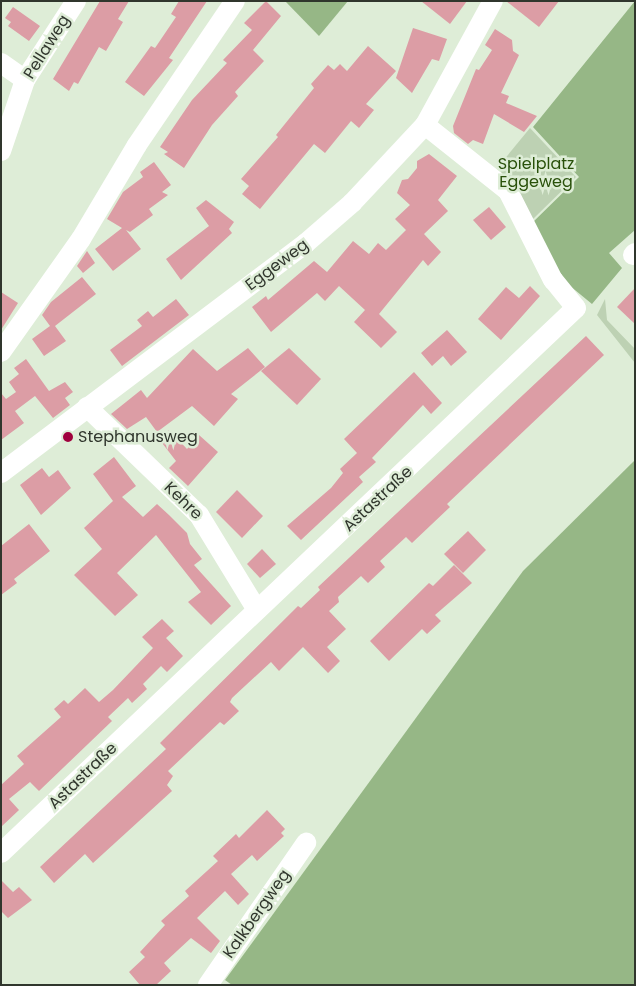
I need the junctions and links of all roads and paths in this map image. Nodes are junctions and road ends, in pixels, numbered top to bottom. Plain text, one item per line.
1 (76, 1) edge
2 (234, 1) edge
3 (493, 1) edge
4 (1, 63) edge
5 (25, 80) junction
6 (425, 125) junction
7 (1, 151) edge
8 (1, 352) edge
9 (87, 407) junction
10 (1, 473) edge
11 (256, 610) junction
12 (306, 844) dead end
13 (1, 853) edge
14 (208, 985) edge

1 - 5 street, Pellaweg
2 - 8 street
3 - 6 street, Eggeweg
4 - 5 street
5 - 7 street, Pellaweg
6 - 9 street, Eggeweg
6 - 11 street, Astastraße
9 - 10 street, Eggeweg
9 - 11 street, Kehre
11 - 13 street, Astastraße
12 - 14 street, Kalkbergweg

